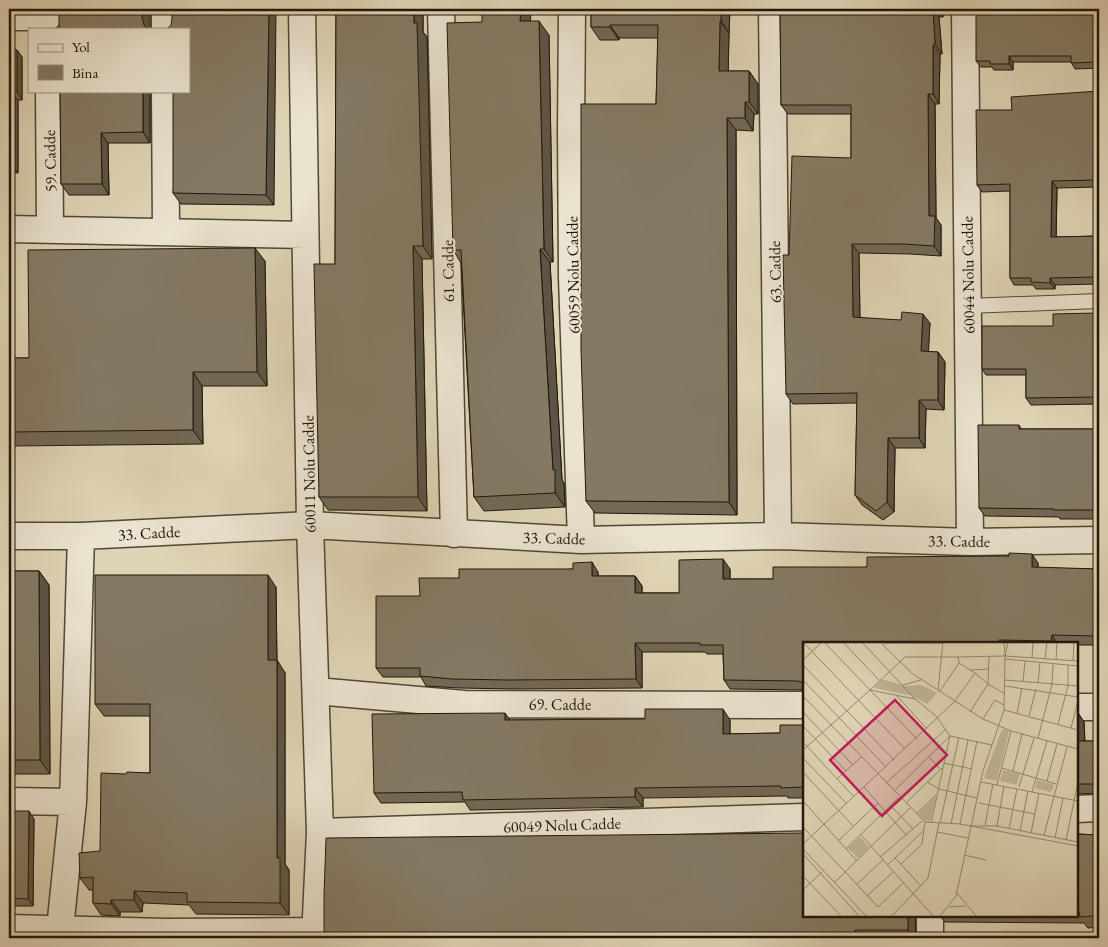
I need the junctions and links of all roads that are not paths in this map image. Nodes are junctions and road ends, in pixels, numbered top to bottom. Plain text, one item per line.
1 (165, 9) edge
2 (302, 9) edge
3 (441, 9) edge
4 (572, 9) edge
5 (772, 9) edge
6 (965, 9) edge
7 (9, 17) edge
8 (48, 18) edge
9 (165, 28) edge
10 (49, 92) edge
11 (165, 92) edge
12 (9, 229) edge
13 (50, 230) junction
14 (166, 232) junction
15 (305, 235) junction
16 (1099, 301) edge
17 (968, 306) junction
18 (310, 525) junction
19 (454, 534) junction
20 (9, 536) edge
21 (81, 536) junction
22 (778, 536) junction
23 (581, 540) junction
24 (1099, 540) edge
25 (970, 542) junction
26 (316, 691) junction
27 (803, 705) edge
28 (1078, 706) edge
29 (1099, 707) edge
30 (9, 801) edge
31 (73, 802) junction
32 (1099, 808) edge
33 (1078, 809) edge
34 (803, 817) edge
35 (320, 832) junction
36 (930, 917) edge
37 (9, 928) edge
38 (60, 933) edge
39 (167, 935) edge
40 (315, 935) edge
41 (930, 938) edge

1 - 9 street
2 - 15 street, 60011 Nolu Cadde
3 - 19 street, 61. Cadde
4 - 23 street, 60059 Nolu Cadde
5 - 22 street, 63. Cadde
6 - 17 street, 60044 Nolu Cadde
7 - 8 street
10 - 13 street, 59. Cadde
11 - 14 street
12 - 13 street
13 - 14 street
14 - 15 street
15 - 18 street, 60011 Nolu Cadde
16 - 17 lane
17 - 25 street, 60044 Nolu Cadde
18 - 19 street, 33. Cadde
18 - 21 street, 33. Cadde
18 - 26 street, 60011 Nolu Cadde
19 - 23 street, 33. Cadde
20 - 21 street, 33. Cadde
21 - 31 street
22 - 23 street, 33. Cadde
22 - 25 street, 33. Cadde
24 - 25 street, 33. Cadde
26 - 27 street, 69. Cadde
26 - 35 street, 60011 Nolu Cadde
28 - 29 street
30 - 31 street
31 - 38 street
32 - 33 street
34 - 35 street, 60049 Nolu Cadde
35 - 40 street, 60011 Nolu Cadde
36 - 41 street
37 - 38 street
38 - 39 street
39 - 40 street

